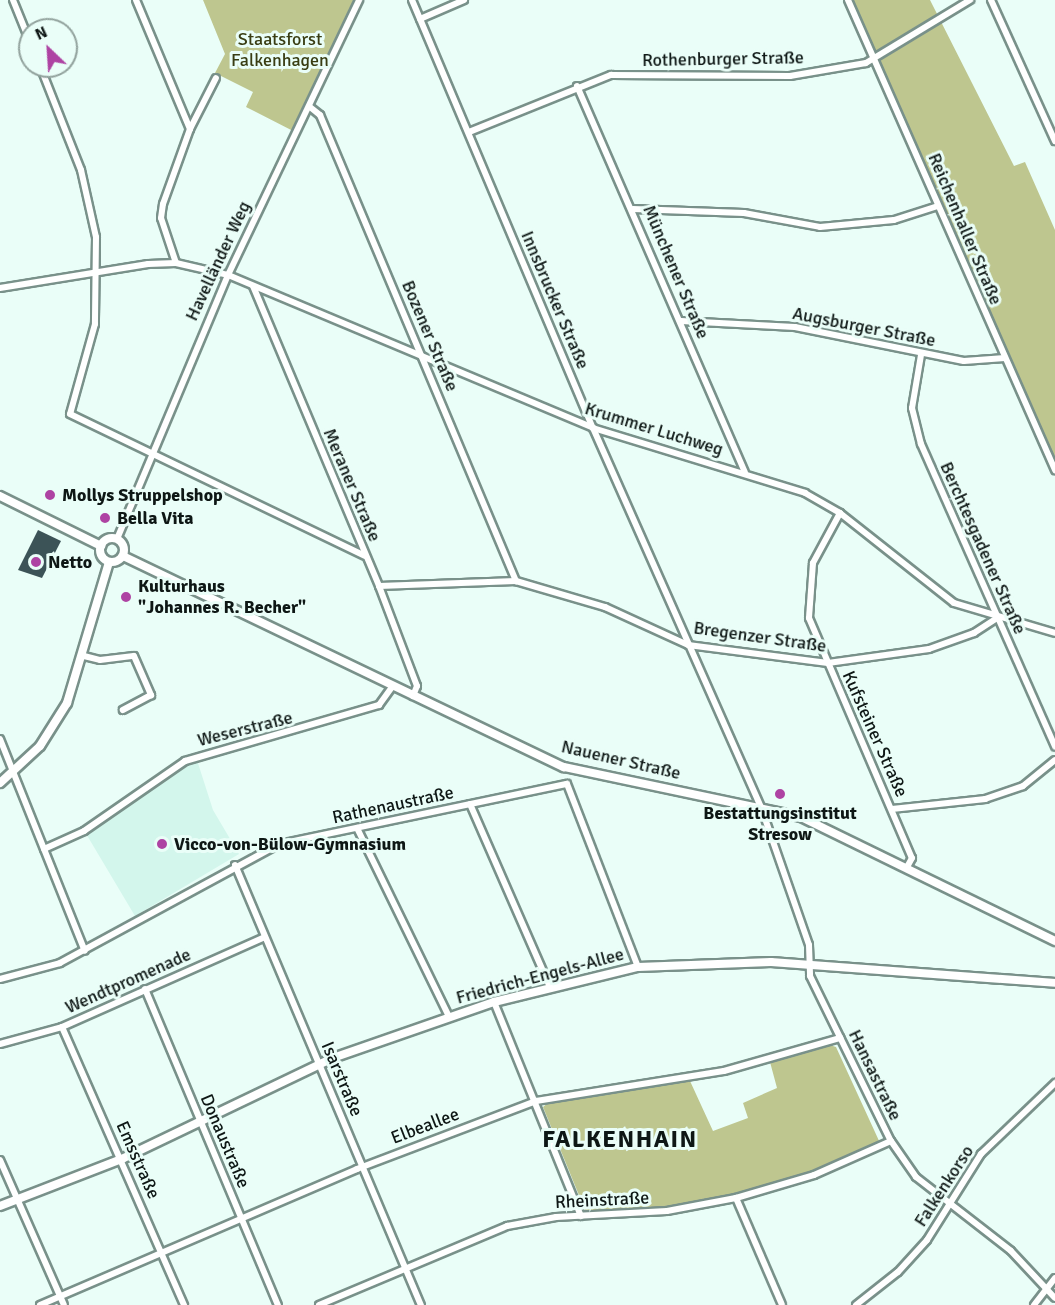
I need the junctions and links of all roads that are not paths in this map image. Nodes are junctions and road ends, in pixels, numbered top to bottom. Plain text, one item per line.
1 (13, 0) edge
2 (135, 0) edge
3 (359, 0) edge
4 (412, 0) edge
5 (464, 0) edge
6 (848, 0) edge
7 (970, 0) edge
8 (991, 0) edge
9 (20, 18) edge
10 (420, 19) junction
11 (875, 59) junction
12 (45, 78) edge
13 (216, 78) dead end
14 (577, 86) junction
15 (310, 107) junction
16 (190, 129) junction
17 (469, 132) junction
18 (1055, 141) edge
19 (938, 206) junction
20 (633, 209) junction
21 (176, 263) junction
22 (98, 270) junction
23 (228, 275) junction
24 (253, 286) junction
25 (0, 288) edge
26 (681, 321) junction
27 (921, 355) junction
28 (422, 356) junction
29 (1005, 358) junction
30 (593, 428) junction
31 (151, 452) junction
32 (1055, 470) edge
33 (745, 472) junction
34 (0, 496) edge
35 (840, 513) junction
36 (117, 539) junction
37 (101, 546) junction
38 (123, 556) junction
39 (365, 556) junction
40 (109, 562) junction
41 (516, 581) junction
42 (378, 586) junction
43 (997, 618) junction
44 (1055, 633) edge
45 (688, 645) junction
46 (84, 656) junction
47 (828, 663) junction
48 (393, 686) junction
49 (413, 696) junction
50 (123, 710) dead end
51 (0, 739) edge
52 (1055, 747) edge
53 (1055, 760) edge
54 (13, 773) junction
55 (0, 783) edge
56 (470, 804) junction
57 (761, 807) junction
58 (892, 809) junction
59 (357, 828) junction
60 (44, 849) junction
61 (235, 864) junction
62 (907, 867) junction
63 (266, 937) junction
64 (1055, 941) edge
65 (85, 951) junction
66 (811, 964) junction
67 (638, 967) junction
68 (0, 979) edge
69 (1055, 983) edge
70 (550, 987) junction
71 (145, 989) junction
72 (494, 1002) junction
73 (449, 1017) junction
74 (62, 1027) junction
75 (840, 1038) junction
76 (0, 1044) edge
77 (319, 1065) junction
78 (1055, 1083) edge
79 (536, 1101) junction
80 (202, 1124) junction
81 (891, 1141) junction
82 (122, 1159) junction
83 (0, 1160) edge
84 (363, 1166) junction
85 (736, 1198) junction
86 (17, 1200) junction
87 (951, 1204) junction
88 (0, 1206) edge
89 (581, 1216) junction
90 (241, 1218) junction
91 (161, 1252) junction
92 (405, 1269) junction
93 (1055, 1278) edge
94 (1047, 1289) junction
95 (60, 1296) junction
96 (1055, 1298) edge
97 (40, 1305) edge
98 (64, 1305) edge
99 (184, 1305) edge
100 (278, 1305) edge
101 (319, 1305) edge
102 (421, 1305) edge
103 (782, 1305) edge
104 (856, 1305) edge
105 (1034, 1305) edge

1 - 9 street
2 - 16 street
3 - 15 street, Havelländer Weg
4 - 10 street, Innsbrucker Straße
5 - 10 street
6 - 11 street, Reichenhaller Straße
7 - 11 street, Rothenburger Straße
8 - 18 street
10 - 17 street, Innsbrucker Straße
11 - 14 street, Rothenburger Straße
11 - 19 street, Reichenhaller Straße
12 - 22 street
13 - 16 street
14 - 17 street, Rothenburger Straße
14 - 20 street, Münchener Straße
15 - 23 street, Havelländer Weg
15 - 28 street, Bozener Straße
16 - 21 street
17 - 30 street, Innsbrucker Straße
19 - 20 street
19 - 29 street, Reichenhaller Straße
20 - 26 street, Münchener Straße
21 - 22 street, Krummer Luchweg
21 - 23 street, Krummer Luchweg
22 - 25 street, Krummer Luchweg
22 - 31 street
23 - 24 street, Krummer Luchweg
23 - 31 street, Havelländer Weg
24 - 28 street, Krummer Luchweg
24 - 39 street, Meraner Straße
26 - 27 street, Augsburger Straße
26 - 33 street, Münchener Straße
27 - 29 street, Augsburger Straße
27 - 43 street, Berchtesgadener Straße
28 - 30 street, Krummer Luchweg
28 - 41 street, Bozener Straße
29 - 32 street, Reichenhaller Straße
30 - 33 street, Krummer Luchweg
30 - 45 street, Innsbrucker Straße
31 - 36 street, Havelländer Weg
31 - 39 street
33 - 35 street, Krummer Luchweg
34 - 37 street
35 - 43 street, Krummer Luchweg
35 - 47 street, Kufsteiner Straße
36 - 37 street
36 - 38 street
37 - 40 street
38 - 40 street
38 - 48 street, Nauener Straße
39 - 42 street, Meraner Straße
40 - 46 street
41 - 42 street, Bregenzer Straße
41 - 45 street, Bregenzer Straße
42 - 49 street, Meraner Straße
43 - 44 street, Krummer Luchweg
43 - 47 street, Bregenzer Straße
43 - 52 street, Berchtesgadener Straße
45 - 47 street, Bregenzer Straße
45 - 57 street, Innsbrucker Straße
46 - 50 street
46 - 54 street
47 - 58 street, Kufsteiner Straße
48 - 49 street, Nauener Straße
48 - 60 street, Weserstraße
49 - 57 street, Nauener Straße
51 - 54 street
53 - 58 street
54 - 55 street
54 - 60 street
56 - 59 street, Rathenaustraße
56 - 67 street, Rathenaustraße
56 - 70 street
57 - 62 street, Nauener Straße
57 - 66 street, Hansastraße
58 - 62 street, Kufsteiner Straße
59 - 61 street, Rathenaustraße
59 - 73 street
60 - 65 street
61 - 63 street, Isarstraße
61 - 65 street, Rathenaustraße
62 - 64 street, Nauener Straße
63 - 71 street, Wendtpromenade
63 - 77 street, Isarstraße
65 - 68 street, Rathenaustraße
66 - 67 street, Friedrich-Engels-Allee
66 - 69 street, Friedrich-Engels-Allee
66 - 75 street, Hansastraße
67 - 70 street, Friedrich-Engels-Allee
70 - 72 street, Friedrich-Engels-Allee
71 - 74 street, Wendtpromenade
71 - 80 street, Donaustraße
72 - 73 street, Friedrich-Engels-Allee
72 - 79 street
73 - 77 street, Friedrich-Engels-Allee
74 - 76 street, Wendtpromenade
74 - 82 street, Emsstraße
75 - 79 street, Elbeallee
75 - 81 street, Hansastraße
77 - 80 street, Friedrich-Engels-Allee
77 - 84 street, Isarstraße
78 - 87 street, Falkenkorso
79 - 84 street, Elbeallee
79 - 89 street
80 - 82 street, Friedrich-Engels-Allee
80 - 90 street, Donaustraße
81 - 85 street, Rheinstraße
81 - 87 street, Hansastraße
82 - 86 street, Friedrich-Engels-Allee
82 - 91 street, Emsstraße
83 - 86 street
84 - 90 street, Elbeallee
84 - 92 street, Isarstraße
85 - 89 street, Rheinstraße
85 - 103 street
86 - 88 street, Friedrich-Engels-Allee
86 - 95 street
87 - 94 street, Hansastraße
87 - 104 street, Falkenkorso
89 - 92 street, Rheinstraße
90 - 91 street, Elbeallee
90 - 100 street, Donaustraße
91 - 95 street, Elbeallee
91 - 99 street, Emsstraße
92 - 101 street, Rheinstraße
92 - 102 street, Isarstraße
93 - 94 street
94 - 96 street, Hansastraße
94 - 105 street
95 - 97 street, Elbeallee
95 - 98 street

